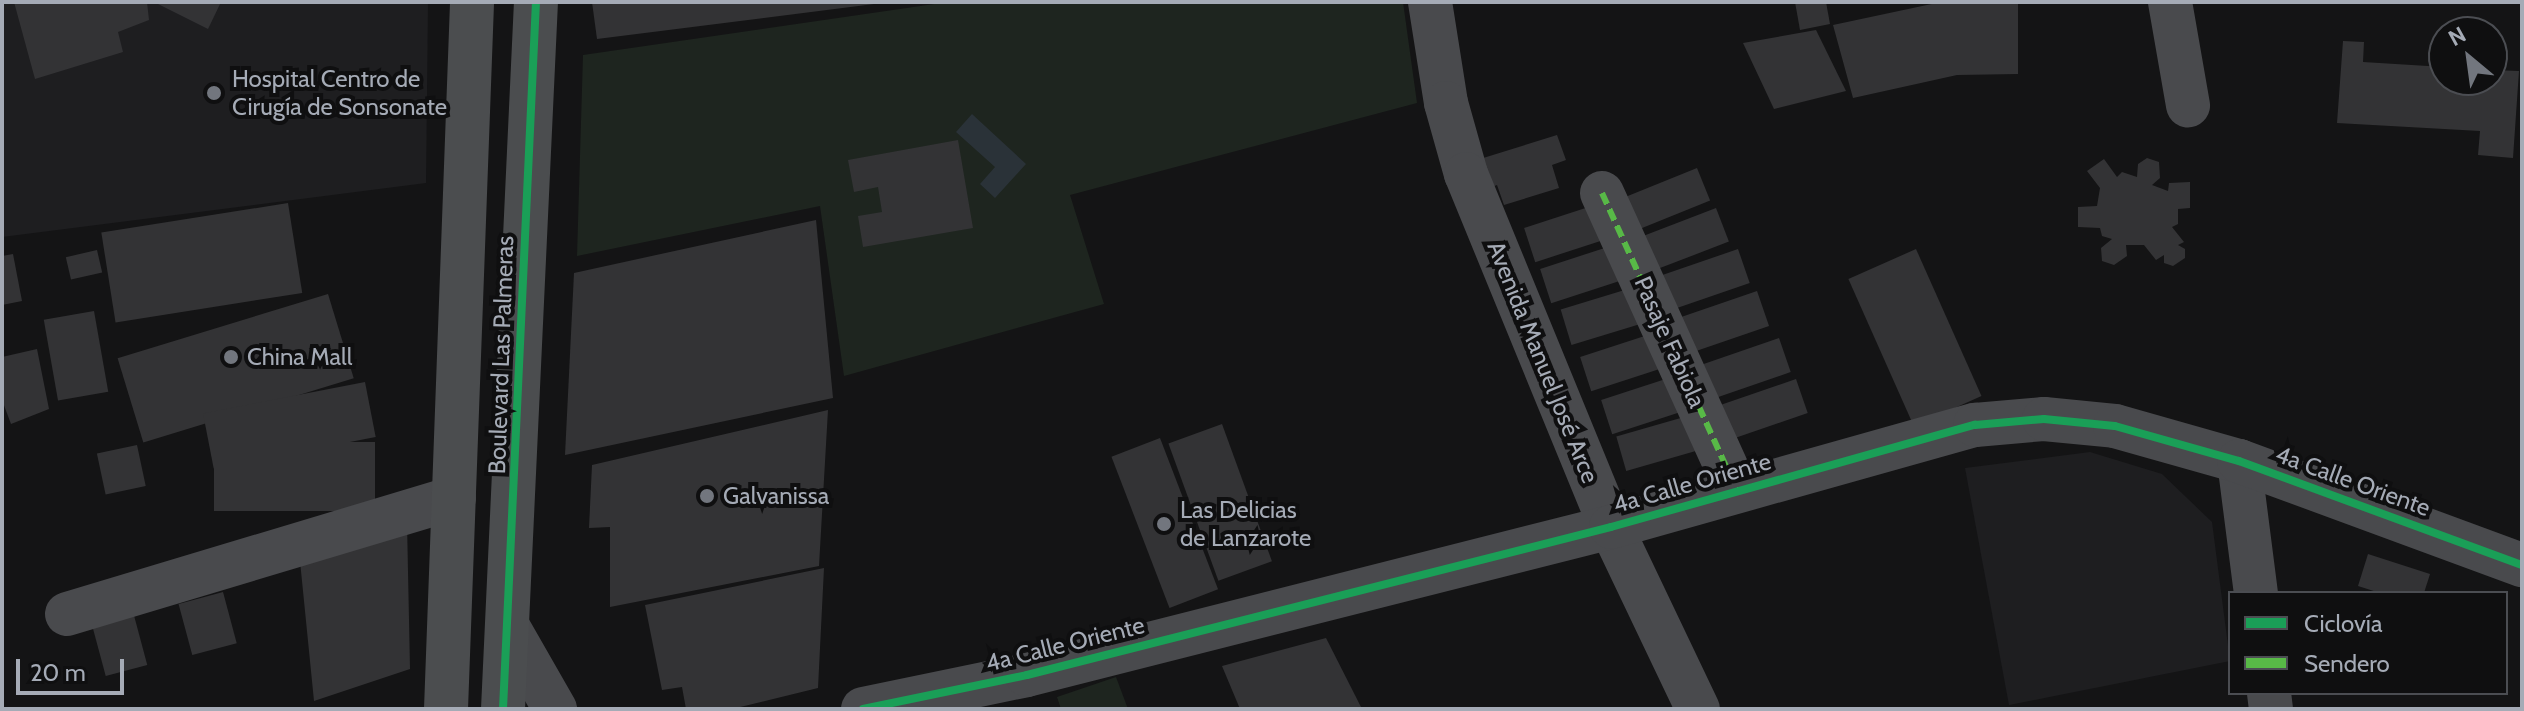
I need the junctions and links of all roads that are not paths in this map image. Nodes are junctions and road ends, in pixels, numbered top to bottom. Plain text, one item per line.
1 (472, 2) edge
2 (536, 2) edge
3 (1430, 2) edge
4 (2170, 2) edge
5 (2188, 105) dead end
6 (1602, 193) dead end
7 (2239, 461) junction
8 (1737, 491) junction
9 (454, 498) junction
10 (1611, 527) junction
11 (2522, 565) edge
12 (2256, 591) edge
13 (67, 614) dead end
14 (508, 627) junction
15 (1032, 692) edge
16 (446, 709) edge
17 (503, 709) edge
18 (555, 709) edge
19 (863, 709) edge
20 (1698, 709) edge

1 - 9 main road, Boulevard Las Palmeras
2 - 14 main road, Boulevard Las Palmeras
3 - 10 street, Avenida Manuel José Arce
4 - 5 street
6 - 8 street, Pasaje Fabiola
7 - 8 street, 4a Calle Oriente
7 - 11 street, 4a Calle Oriente
7 - 12 street
8 - 10 street, 4a Calle Oriente
9 - 13 street
9 - 16 main road, Boulevard Las Palmeras
10 - 15 street, 4a Calle Oriente
10 - 20 street, Avenida Manuel José Arce
14 - 17 main road, Boulevard Las Palmeras
14 - 18 street
15 - 19 street, 4a Calle Oriente

